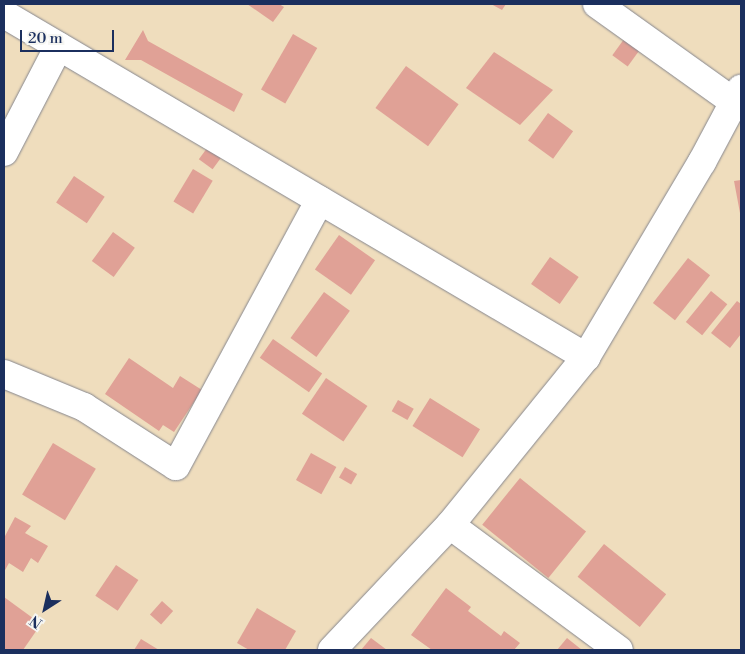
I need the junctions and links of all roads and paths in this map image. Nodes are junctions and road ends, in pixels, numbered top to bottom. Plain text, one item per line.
1 (598, 4) edge
2 (4, 14) edge
3 (59, 46) junction
4 (739, 98) edge
5 (4, 152) edge
6 (320, 200) junction
7 (586, 357) junction
8 (4, 374) edge
9 (450, 525) junction
10 (332, 650) edge
11 (619, 650) edge

1 - 4 street
2 - 3 street
3 - 5 street
3 - 6 street
4 - 7 street
6 - 7 street
6 - 8 street
7 - 9 street
9 - 10 street
9 - 11 street

